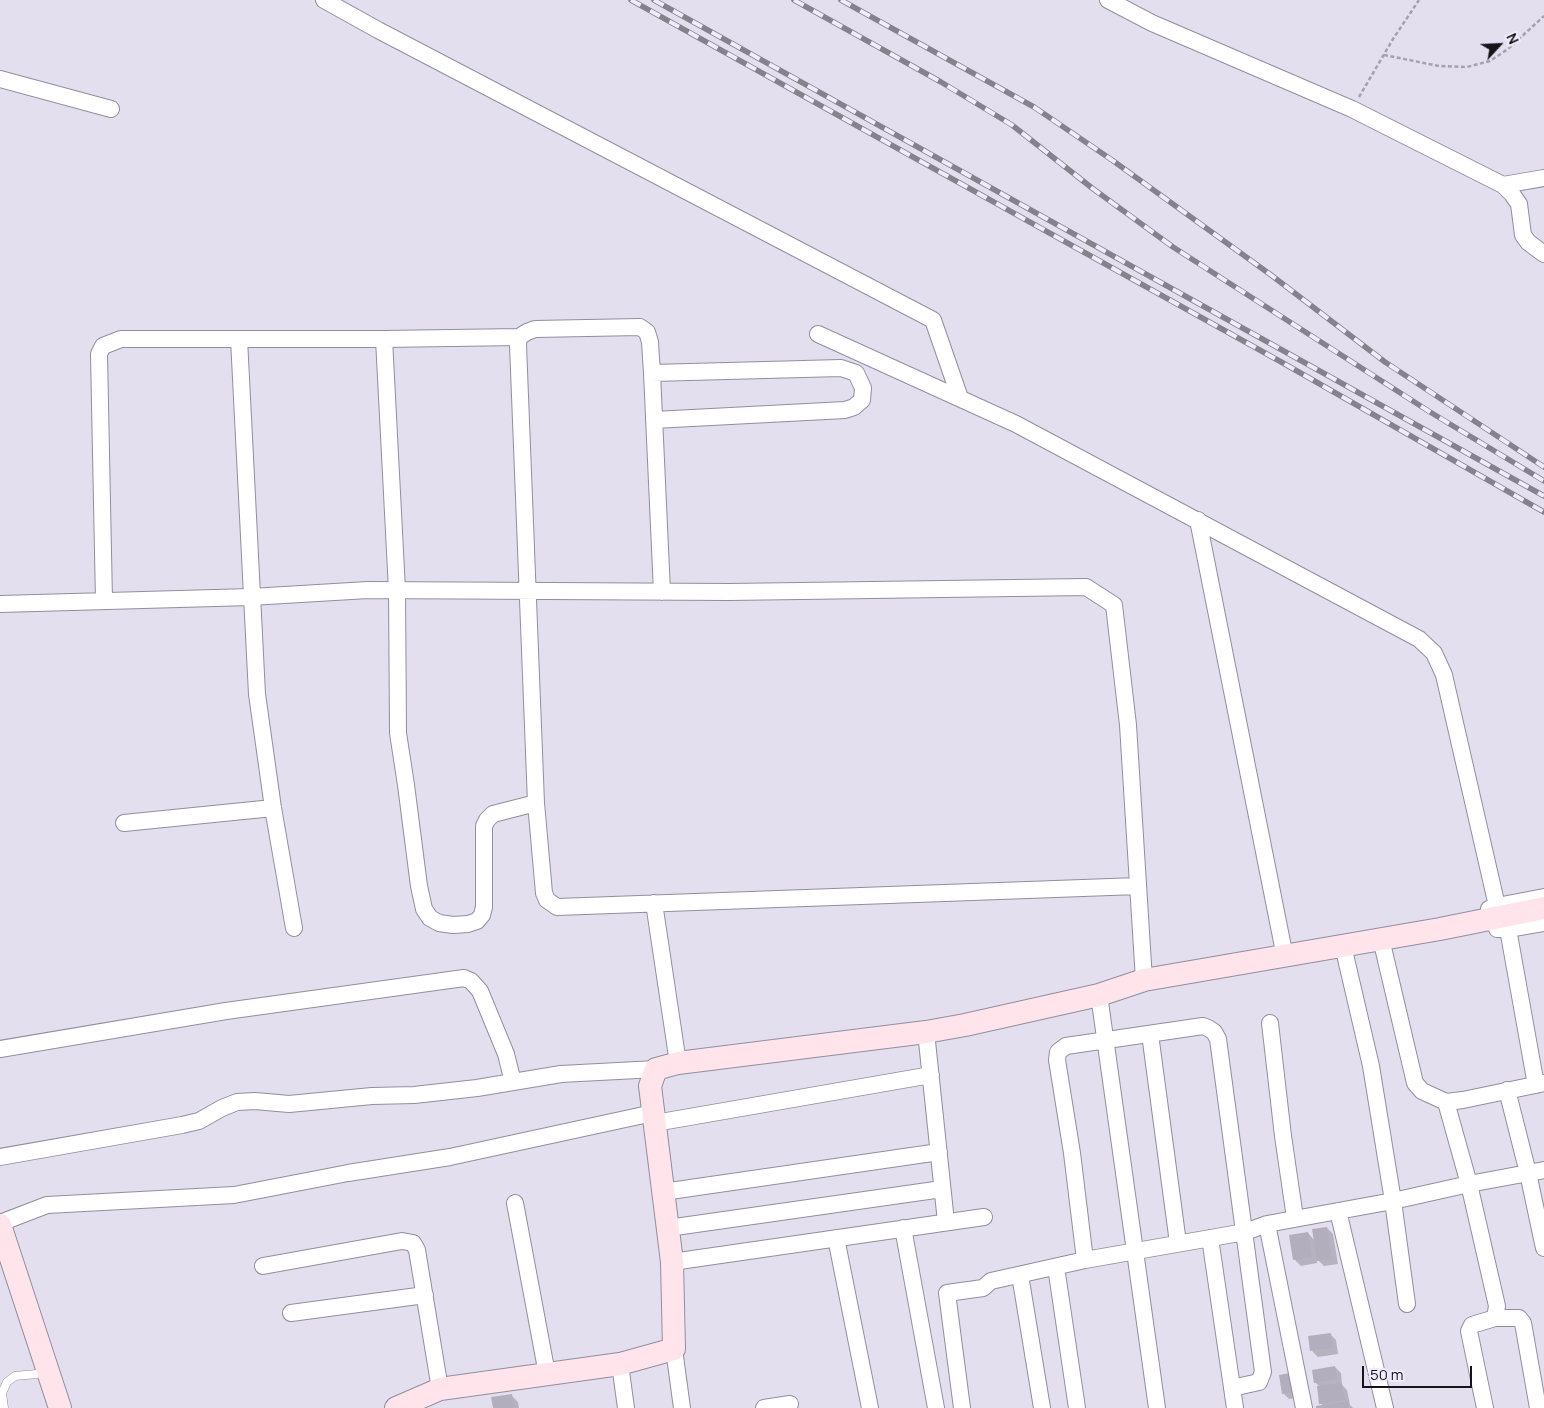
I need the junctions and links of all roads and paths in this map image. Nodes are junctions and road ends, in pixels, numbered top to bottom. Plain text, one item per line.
1 (324, 0) edge
2 (1108, 0) edge
3 (1419, 0) edge
4 (1544, 16) edge
5 (1384, 55) junction
6 (0, 79) edge
7 (111, 109) dead end
8 (1352, 109) junction
9 (1544, 178) edge
10 (1503, 185) junction
11 (1544, 254) edge
12 (818, 334) dead end
13 (519, 337) junction
14 (239, 339) junction
15 (384, 339) junction
16 (652, 373) junction
17 (960, 398) junction
18 (654, 420) junction
19 (1198, 520) junction
20 (397, 590) junction
21 (528, 591) junction
22 (662, 592) junction
23 (251, 597) junction
24 (104, 601) junction
25 (0, 604) edge
26 (536, 803) junction
27 (273, 808) junction
28 (124, 823) dead end
29 (1138, 886) junction
30 (1544, 897) edge
31 (654, 903) junction
32 (1497, 906) junction
33 (1534, 910) edge
34 (1544, 923) edge
35 (294, 928) dead end
36 (1440, 929) junction
37 (1508, 929) junction
38 (1380, 939) junction
39 (1343, 946) junction
40 (1284, 957) junction
41 (1144, 980) junction
42 (1099, 995) junction
43 (1270, 1023) dead end
44 (926, 1032) junction
45 (1150, 1034) junction
46 (1105, 1040) junction
47 (0, 1049) edge
48 (678, 1063) junction
49 (656, 1069) junction
50 (931, 1075) junction
51 (513, 1082) junction
52 (1540, 1084) edge
53 (1508, 1090) junction
54 (1446, 1102) junction
55 (654, 1118) junction
56 (939, 1152) junction
57 (0, 1157) edge
58 (1536, 1171) edge
59 (1469, 1184) junction
60 (942, 1188) junction
61 (664, 1192) junction
62 (1393, 1201) junction
63 (515, 1203) dead end
64 (1338, 1211) junction
65 (984, 1217) dead end
66 (1296, 1218) junction
67 (946, 1222) junction
68 (0, 1224) edge
69 (1267, 1224) junction
70 (668, 1228) junction
71 (903, 1228) junction
72 (1244, 1232) junction
73 (836, 1238) junction
74 (1210, 1238) junction
75 (1178, 1243) junction
76 (1544, 1248) edge
77 (1134, 1251) junction
78 (1086, 1260) junction
79 (672, 1262) junction
80 (263, 1266) dead end
81 (1056, 1267) junction
82 (1020, 1274) junction
83 (424, 1295) junction
84 (1407, 1304) dead end
85 (291, 1313) dead end
86 (1495, 1318) junction
87 (674, 1349) junction
88 (620, 1364) junction
89 (49, 1373) junction
90 (547, 1374) junction
91 (1232, 1388) junction
92 (440, 1389) junction
93 (418, 1404) edge
94 (790, 1404) dead end
95 (4, 1408) edge
96 (60, 1408) edge
97 (396, 1408) edge
98 (626, 1408) edge
99 (682, 1408) edge
100 (764, 1408) edge
101 (870, 1408) edge
102 (936, 1408) edge
103 (962, 1408) edge
104 (1042, 1408) edge
105 (1077, 1408) edge
106 (1157, 1408) edge
107 (1235, 1408) edge
108 (1304, 1408) edge
109 (1385, 1408) edge
110 (1485, 1408) edge
111 (1538, 1408) edge

1 - 17 street
2 - 8 street
3 - 5 path
4 - 5 path
5 - 8 path
6 - 7 street
8 - 10 street
9 - 10 street
10 - 11 street
12 - 17 street
13 - 15 street
13 - 16 street
13 - 21 street
14 - 15 street
14 - 23 street
14 - 24 street
15 - 20 street
16 - 18 street
16 - 18 street
17 - 19 street
18 - 22 street
19 - 32 street
19 - 40 street
20 - 21 street
20 - 23 street
20 - 26 street
21 - 22 street
21 - 26 street
22 - 29 street
23 - 24 street
23 - 27 street
24 - 25 street
26 - 31 street
27 - 28 street
27 - 35 street
29 - 31 street
29 - 41 street
30 - 32 street
31 - 48 street
32 - 36 street
33 - 36 street
34 - 37 street
36 - 37 street
36 - 38 street
37 - 52 street
38 - 39 street
38 - 54 street
39 - 40 street
39 - 62 street
40 - 41 street
41 - 42 street
42 - 44 street
42 - 46 street
43 - 66 street
44 - 48 street
44 - 50 street
45 - 46 street
45 - 72 street
45 - 75 street
46 - 77 street
46 - 78 street
47 - 51 street
48 - 49 street
49 - 51 street
49 - 55 street
50 - 55 street
50 - 56 street
51 - 57 street
52 - 53 street
53 - 54 street
53 - 58 street
54 - 59 street
55 - 61 street
55 - 68 street
56 - 60 street
56 - 61 street
58 - 59 street
58 - 76 street
59 - 62 street
59 - 86 street
60 - 67 street
60 - 70 street
61 - 70 street
62 - 64 street
62 - 84 street
63 - 90 street
64 - 66 street
64 - 109 street
65 - 67 street
66 - 69 street
67 - 71 street
68 - 89 street
69 - 72 street
69 - 108 street
70 - 79 street
71 - 73 street
71 - 102 street
72 - 74 street
72 - 91 street
73 - 79 street
73 - 101 street
74 - 75 street
74 - 91 street
75 - 77 street
77 - 78 street
77 - 106 street
78 - 81 street
79 - 87 street
80 - 83 street
81 - 82 street
81 - 105 street
82 - 103 street
82 - 104 street
83 - 85 street
83 - 92 street
86 - 110 street
86 - 111 street
87 - 88 street
87 - 99 street
88 - 90 street
88 - 98 street
89 - 95 lane
89 - 96 street
90 - 92 street
91 - 107 street
92 - 93 street
93 - 97 street
94 - 100 street

